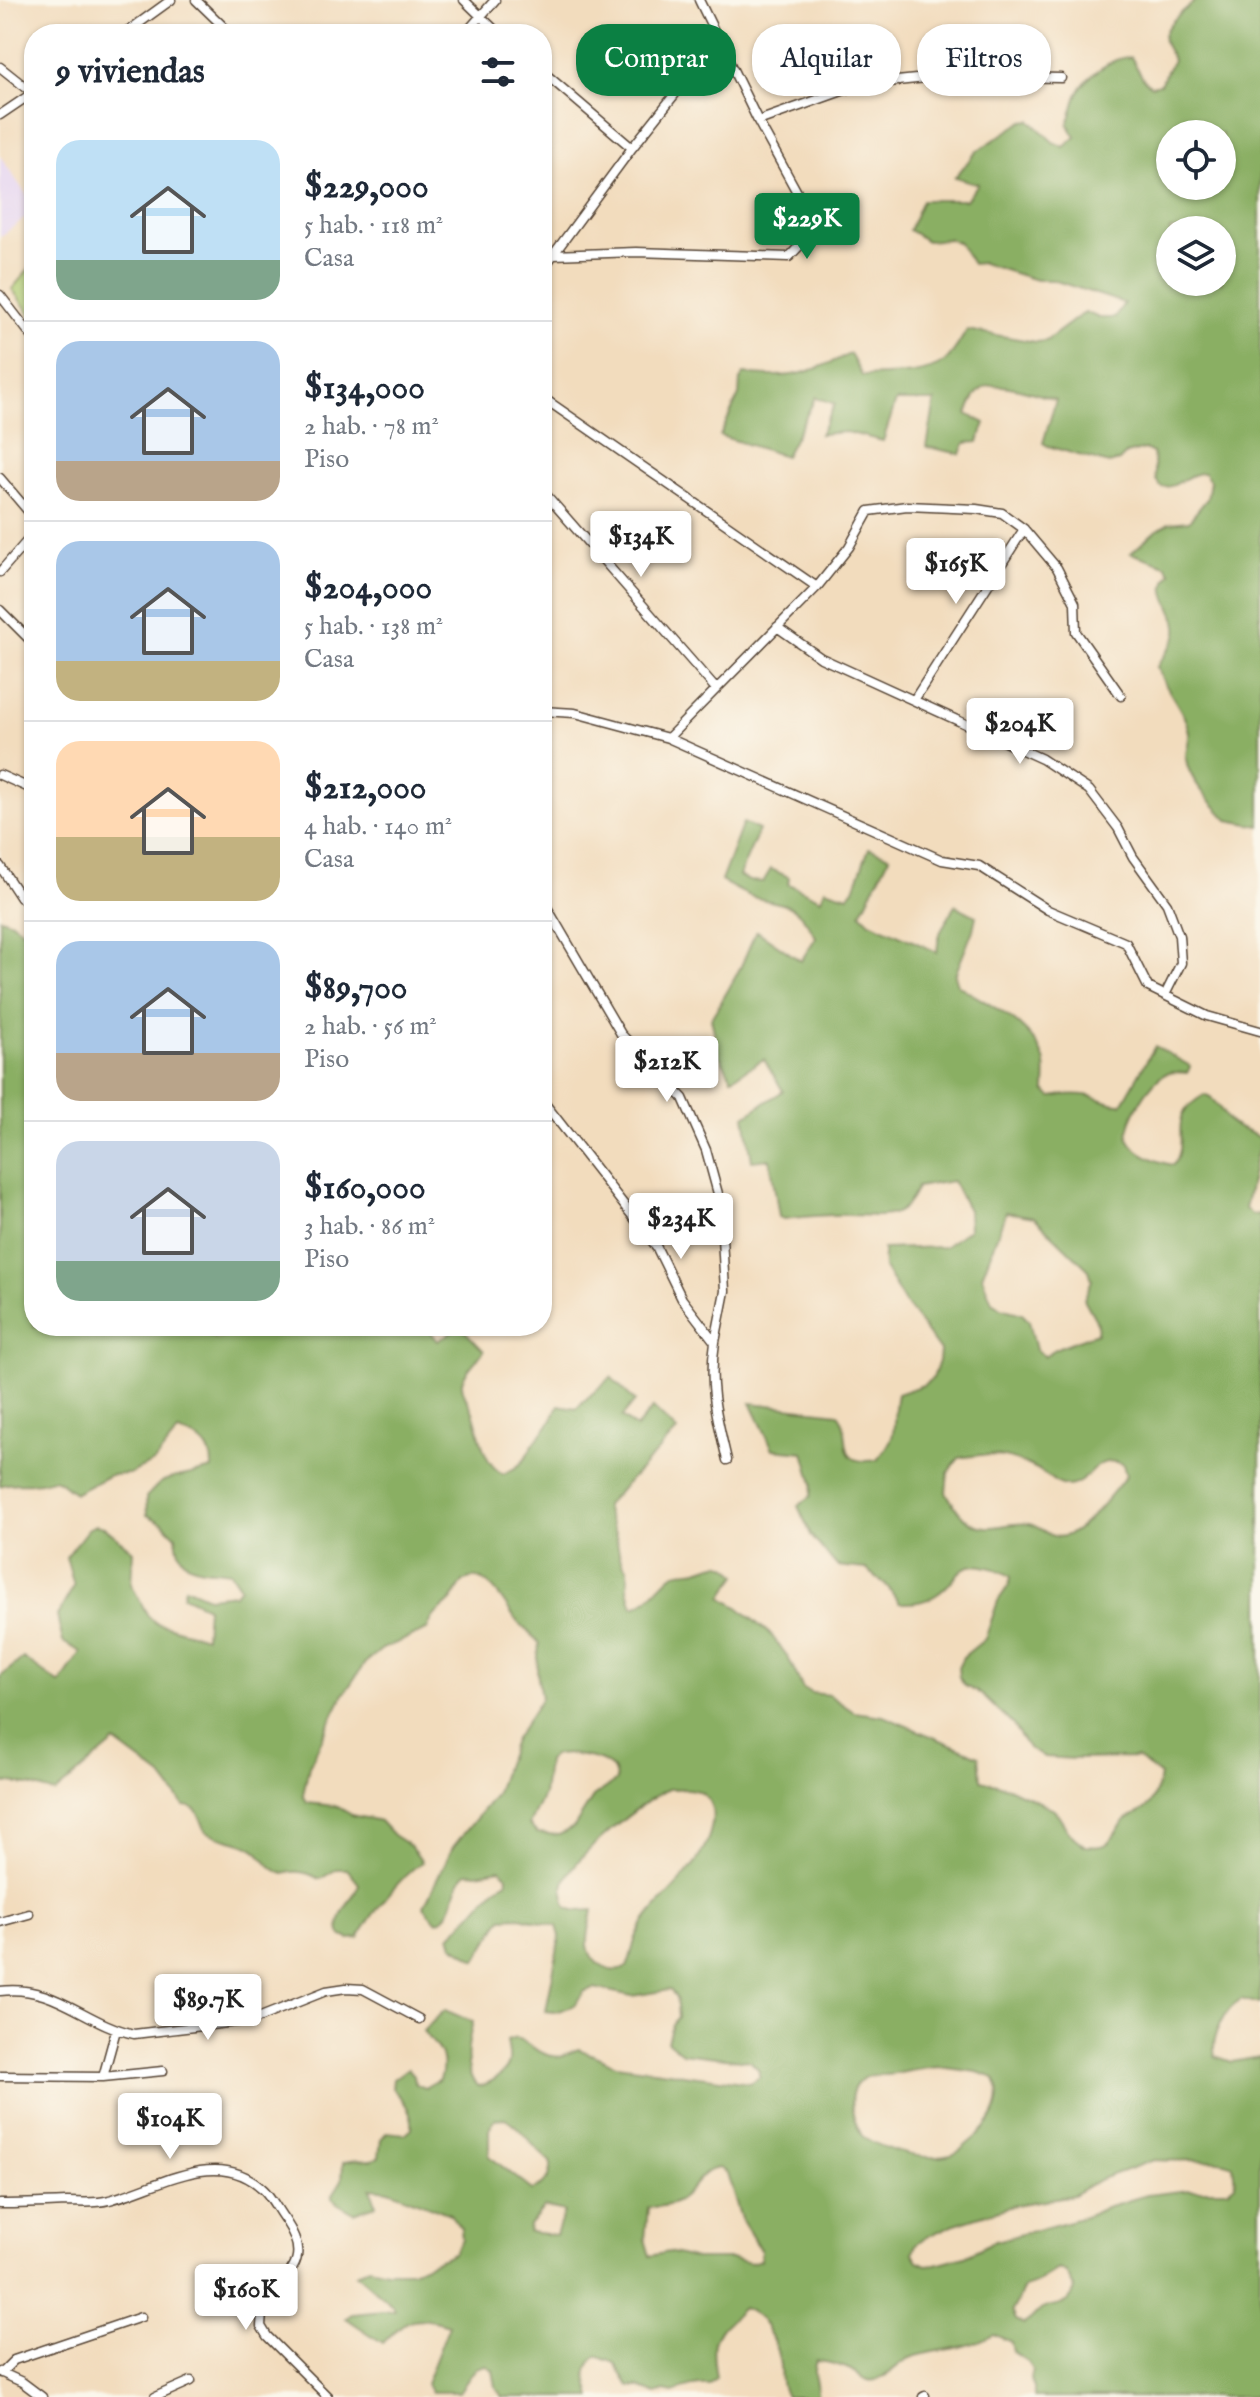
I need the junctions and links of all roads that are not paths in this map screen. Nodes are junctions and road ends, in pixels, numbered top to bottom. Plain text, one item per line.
1 (171, 0) edge
2 (196, 0) edge
3 (464, 0) edge
4 (495, 0) edge
5 (699, 0) edge
6 (480, 17) junction
7 (138, 24) edge
8 (221, 24) edge
9 (474, 24) edge
10 (488, 24) edge
11 (710, 24) edge
12 (0, 67) edge
13 (736, 76) edge
14 (1061, 78) dead end
15 (552, 80) edge
16 (24, 85) edge
17 (673, 96) edge
18 (24, 99) edge
19 (0, 115) edge
20 (758, 121) junction
21 (632, 148) junction
22 (553, 255) joint
23 (0, 295) edge
24 (24, 326) edge
25 (552, 404) edge
26 (0, 478) edge
27 (552, 501) edge
28 (24, 506) edge
29 (1024, 529) junction
30 (24, 544) edge
31 (0, 572) edge
32 (817, 587) junction
33 (0, 610) edge
34 (777, 627) junction
35 (24, 634) edge
36 (716, 689) junction
37 (1121, 696) dead end
38 (914, 700) junction
39 (552, 712) edge
40 (668, 738) junction
41 (0, 775) edge
42 (24, 786) edge
43 (0, 866) edge
44 (24, 898) edge
45 (552, 916) edge
46 (1165, 995) junction
47 (1260, 1031) edge
48 (552, 1113) edge
49 (715, 1342) junction
50 (727, 1460) dead end
51 (29, 1914) dead end
52 (0, 1922) edge
53 (0, 1991) edge
54 (419, 2019) dead end
55 (116, 2030) junction
56 (163, 2071) dead end
57 (0, 2076) edge
58 (103, 2077) junction
59 (0, 2204) edge
60 (141, 2317) dead end
61 (1, 2372) edge
62 (191, 2381) dead end
63 (42, 2397) edge
64 (155, 2397) edge
65 (328, 2397) edge

1 - 7 street
2 - 8 street
3 - 6 street
4 - 6 street
5 - 11 street
6 - 9 street
6 - 10 street
12 - 16 street
13 - 20 street
14 - 20 street
15 - 21 street
17 - 21 street
18 - 19 street
20 - 22 street
21 - 22 street
23 - 24 street
25 - 32 street
26 - 28 street
27 - 36 street
29 - 32 street
29 - 37 street
29 - 38 street
30 - 31 street
32 - 34 street
33 - 35 street
34 - 36 street
34 - 38 street
36 - 40 street
38 - 46 street
39 - 40 street
40 - 46 street
41 - 42 street
43 - 44 street
45 - 49 street
46 - 47 street
48 - 49 street
49 - 50 street
51 - 52 street
53 - 55 street
54 - 55 street
55 - 58 street
56 - 58 street
57 - 58 street
59 - 65 street
60 - 61 street
61 - 63 street
62 - 64 street

